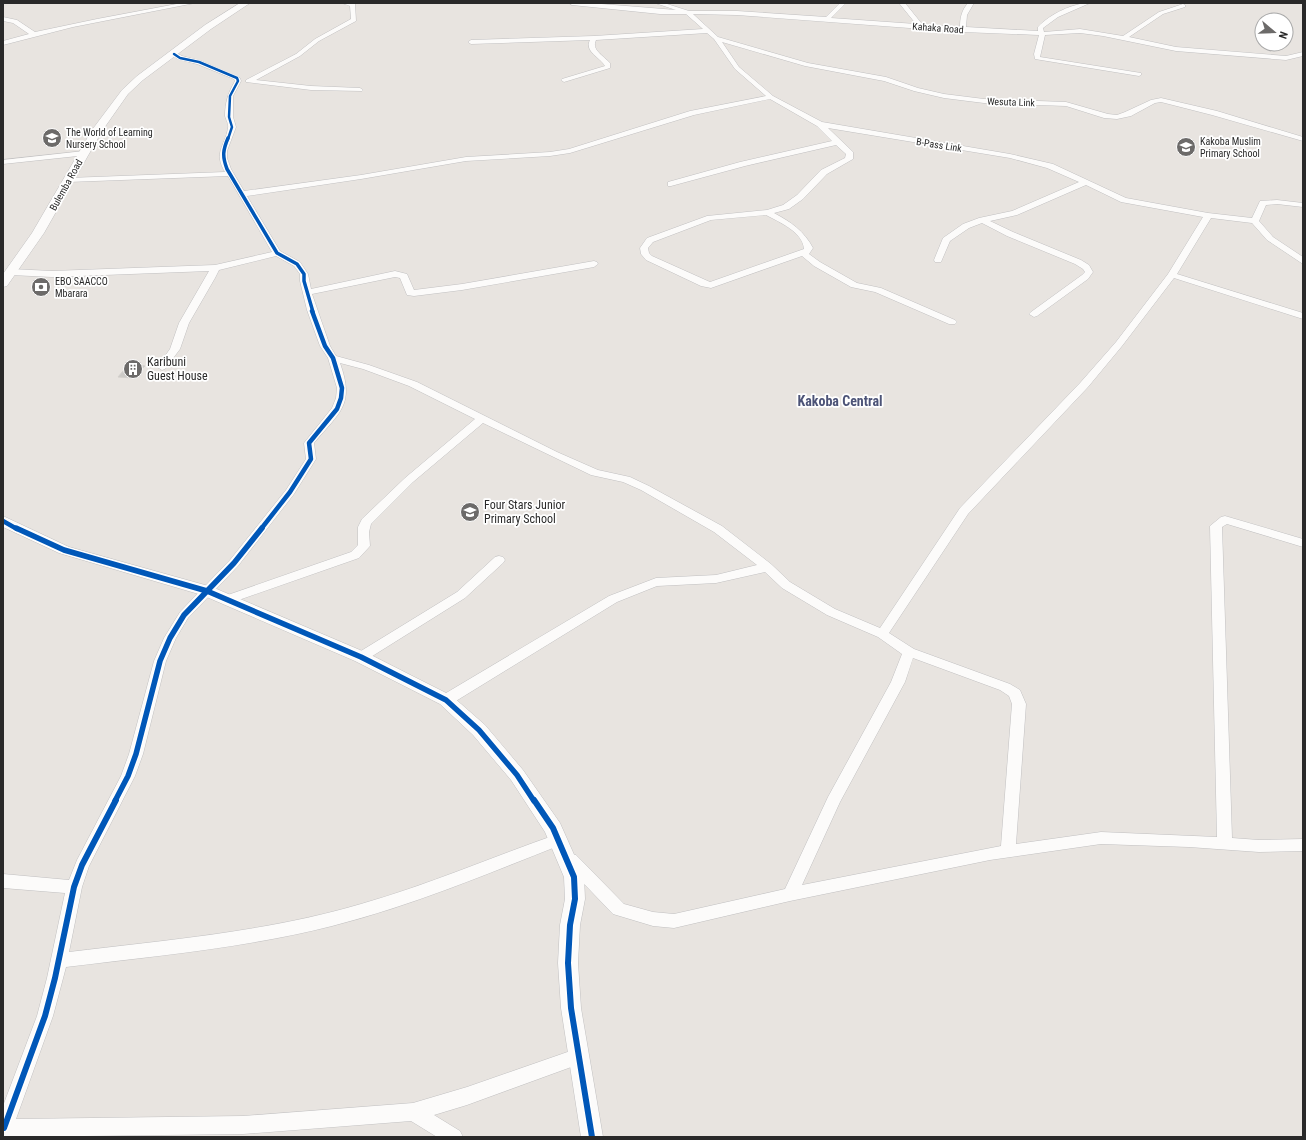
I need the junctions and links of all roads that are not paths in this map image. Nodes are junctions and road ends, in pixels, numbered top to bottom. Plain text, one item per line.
1 (170, 3) edge
2 (192, 3) edge
3 (246, 3) edge
4 (345, 3) edge
5 (572, 3) edge
6 (658, 3) edge
7 (843, 3) edge
8 (902, 3) edge
9 (971, 3) edge
10 (1087, 3) edge
11 (178, 6) junction
12 (1183, 6) dead end
13 (687, 12) junction
14 (3, 19) edge
15 (827, 20) junction
16 (919, 27) junction
17 (963, 30) junction
18 (707, 31) junction
19 (33, 34) junction
20 (1043, 34) junction
21 (594, 38) junction
22 (716, 38) junction
23 (1124, 38) junction
24 (471, 42) dead end
25 (3, 43) edge
26 (174, 54) junction
27 (1303, 54) edge
28 (1139, 74) dead end
29 (564, 80) dead end
30 (238, 81) junction
31 (248, 81) junction
32 (360, 90) dead end
33 (771, 97) junction
34 (819, 124) junction
35 (1303, 139) edge
36 (838, 142) junction
37 (84, 153) junction
38 (3, 162) edge
39 (230, 174) junction
40 (68, 180) junction
41 (1085, 183) junction
42 (672, 184) dead end
43 (242, 194) junction
44 (1303, 205) edge
45 (767, 212) junction
46 (1208, 215) junction
47 (982, 220) junction
48 (1255, 221) junction
49 (277, 253) junction
50 (803, 253) junction
51 (938, 260) dead end
52 (1303, 261) edge
53 (594, 264) dead end
54 (216, 268) junction
55 (11, 272) junction
56 (1172, 275) junction
57 (3, 283) edge
58 (307, 292) junction
59 (1034, 314) dead end
60 (1303, 316) edge
61 (952, 322) dead end
62 (333, 358) junction
63 (162, 367) dead end
64 (482, 419) junction
65 (3, 522) edge
66 (1303, 543) edge
67 (499, 560) dead end
68 (767, 566) junction
69 (207, 591) junction
70 (226, 600) junction
71 (882, 634) junction
72 (908, 652) junction
73 (360, 657) junction
74 (446, 700) junction
75 (1225, 843) junction
76 (1303, 845) edge
77 (560, 846) junction
78 (1008, 851) junction
79 (3, 881) edge
80 (74, 888) junction
81 (790, 894) junction
82 (59, 960) junction
83 (580, 1056) junction
84 (413, 1112) junction
85 (3, 1128) edge
86 (454, 1137) edge
87 (592, 1137) edge

1 - 11 street
2 - 11 street
3 - 26 main road, Bulemba Road
4 - 31 street
5 - 13 street, Kahaka Road
6 - 13 street, B-Pass Link
7 - 15 street
8 - 16 street
9 - 17 street
10 - 20 street
11 - 19 street
12 - 23 street
13 - 15 street, Kahaka Road
13 - 18 street, B-Pass Link
14 - 19 street
15 - 16 street, Kahaka Road
16 - 17 street, Kahaka Road
17 - 20 street, Kahaka Road
18 - 21 street
18 - 22 street, B-Pass Link
19 - 25 street
20 - 23 street, Kahaka Road
20 - 28 street
21 - 24 street
21 - 29 street
22 - 33 street, B-Pass Link
22 - 35 street, Wesuta Link
23 - 27 street, Kahaka Road
26 - 30 street
26 - 37 main road, Bulemba Road
30 - 31 street
30 - 39 street
31 - 32 street
33 - 34 street, B-Pass Link
33 - 43 street
34 - 36 street
34 - 41 street, B-Pass Link
36 - 42 street
36 - 45 street
37 - 38 street
37 - 40 main road, Bulemba Road
39 - 40 street
39 - 43 street
40 - 55 main road, Bulemba Road
41 - 46 street, B-Pass Link
41 - 47 street
43 - 49 street
44 - 48 street
45 - 50 street
45 - 50 street
46 - 48 street, B-Pass Link
46 - 56 street
47 - 51 street
47 - 59 street
48 - 52 street
49 - 54 street
49 - 58 street
50 - 61 street
53 - 58 street
54 - 55 street
54 - 63 street
55 - 57 main road, Bulemba Road
56 - 60 street
56 - 71 street
58 - 62 street
62 - 64 street
62 - 69 street
64 - 68 street
64 - 70 street
65 - 69 street
66 - 75 street
67 - 73 street
68 - 71 street
68 - 74 street
69 - 70 street
69 - 80 street
70 - 73 street
71 - 72 street
72 - 78 street
72 - 81 street
73 - 74 street
74 - 77 street
75 - 76 street
75 - 78 street
77 - 81 street
77 - 82 street
77 - 83 street
78 - 81 street
79 - 80 street
80 - 82 street
82 - 85 street
83 - 84 street
83 - 87 street
84 - 85 street
84 - 86 street

